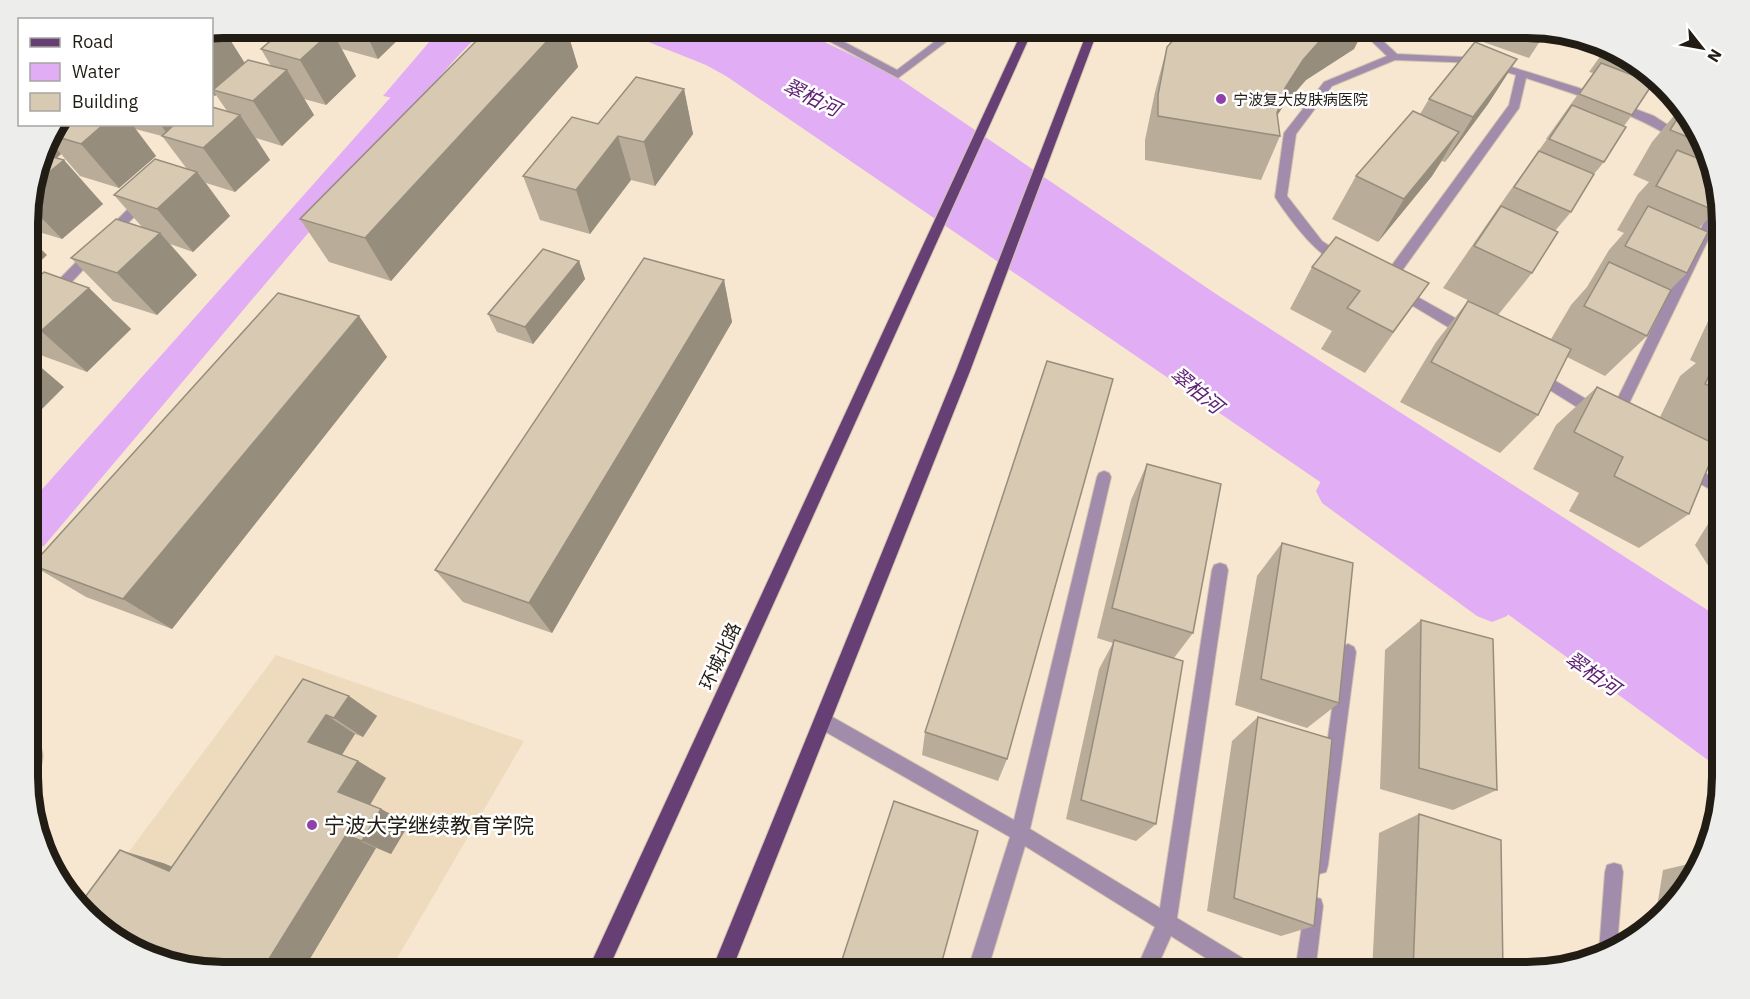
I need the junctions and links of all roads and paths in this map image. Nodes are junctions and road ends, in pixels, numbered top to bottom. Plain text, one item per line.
1 (947, 37) edge
2 (1024, 37) edge
3 (1090, 37) edge
4 (1373, 37) edge
5 (830, 38) edge
6 (1394, 57) junction
7 (1522, 74) junction
8 (1694, 145) edge
9 (153, 192) edge
10 (1712, 219) edge
11 (1356, 267) edge
12 (38, 309) edge
13 (1484, 341) edge
14 (1524, 366) edge
15 (1679, 464) edge
16 (1104, 477) dead end
17 (1712, 484) edge
18 (1220, 570) dead end
19 (1348, 652) edge
20 (823, 721) junction
21 (1020, 833) junction
22 (1614, 872) dead end
23 (1167, 923) junction
24 (1608, 943) edge
25 (981, 961) edge
26 (1150, 961) edge
27 (1229, 961) edge
28 (1306, 961) edge
29 (602, 962) edge
30 (725, 962) edge

1 - 5 lane
2 - 29 main road, 环城北路
3 - 20 main road
4 - 6 lane
6 - 7 lane
6 - 11 lane
7 - 8 lane
7 - 13 lane
9 - 12 lane
10 - 14 lane
15 - 17 lane
16 - 21 lane
18 - 23 lane
19 - 28 lane
20 - 21 lane
20 - 30 main road
21 - 23 lane
21 - 25 lane
22 - 24 lane
23 - 26 lane
23 - 27 lane

